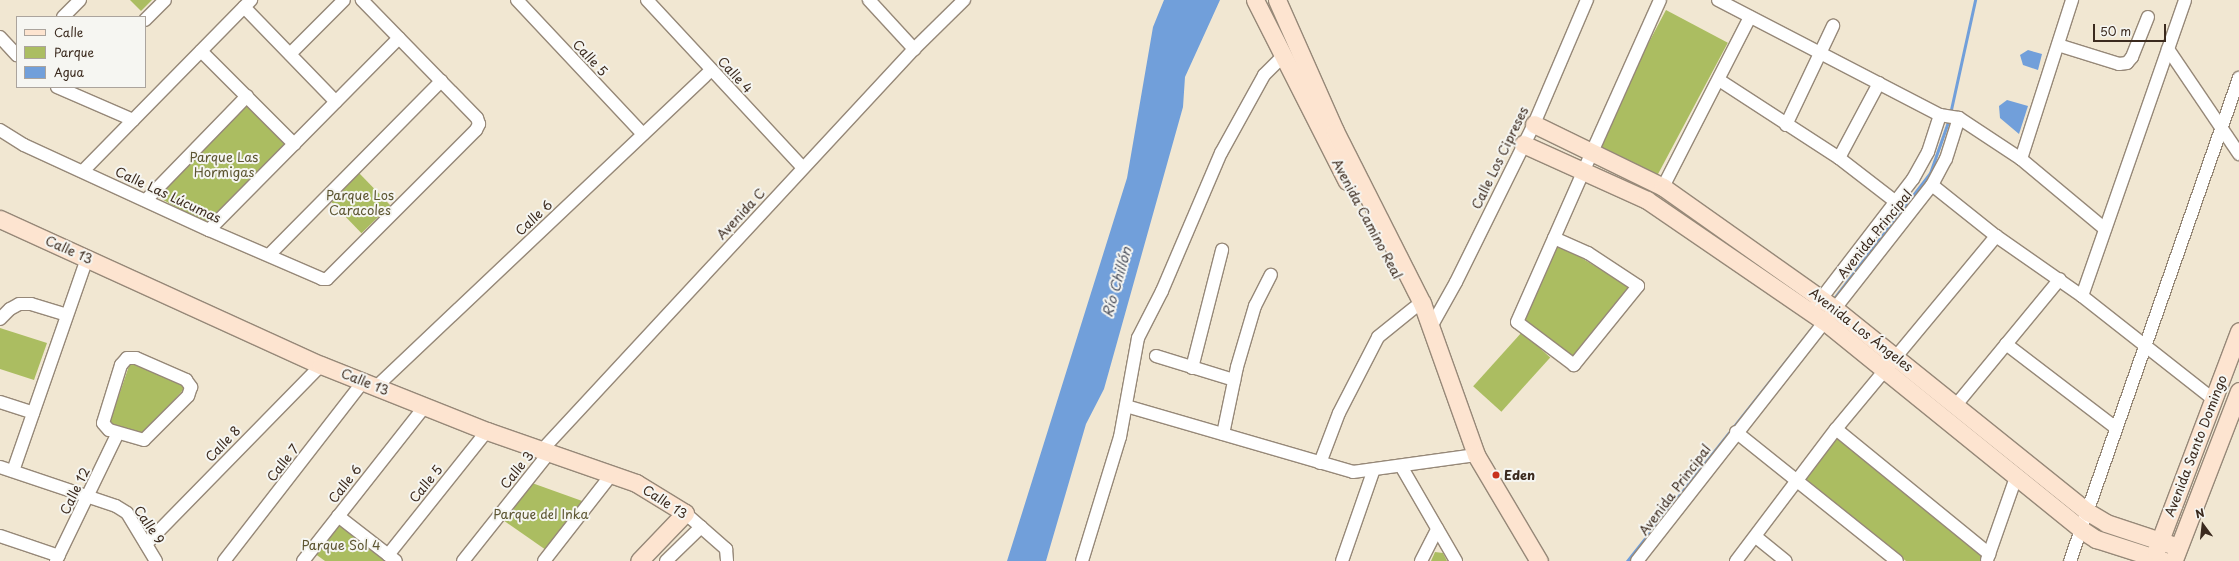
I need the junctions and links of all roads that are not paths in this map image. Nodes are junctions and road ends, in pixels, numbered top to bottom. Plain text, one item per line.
1 (80, 0) edge
2 (164, 0) edge
3 (344, 0) edge
4 (362, 0) edge
5 (517, 0) edge
6 (647, 0) edge
7 (869, 0) edge
8 (964, 0) edge
9 (1255, 0) edge
10 (1277, 0) edge
11 (1587, 0) edge
12 (1660, 0) edge
13 (1718, 0) edge
14 (2072, 0) edge
15 (2185, 0) edge
16 (247, 4) edge
17 (64, 16) edge
18 (1750, 17) junction
19 (2148, 17) dead end
20 (146, 19) edge
21 (1833, 26) dead end
22 (0, 38) edge
23 (399, 38) junction
24 (2058, 46) junction
25 (914, 49) junction
26 (2168, 49) junction
27 (201, 50) junction
28 (1281, 52) junction
29 (1819, 52) junction
30 (16, 54) edge
31 (290, 54) junction
32 (711, 70) junction
33 (2239, 78) edge
34 (1719, 80) junction
35 (441, 81) junction
36 (1879, 83) junction
37 (63, 88) edge
38 (76, 90) edge
39 (246, 96) junction
40 (336, 102) junction
41 (1940, 115) junction
42 (1959, 118) junction
43 (133, 120) junction
44 (1534, 124) junction
45 (1786, 125) junction
46 (2222, 128) junction
47 (0, 130) edge
48 (643, 134) junction
49 (294, 144) junction
50 (1524, 144) junction
51 (1593, 152) junction
52 (2239, 154) edge
53 (1839, 158) junction
54 (2021, 159) junction
55 (802, 168) junction
56 (1584, 170) junction
57 (83, 171) junction
58 (1932, 185) junction
59 (1663, 187) junction
60 (146, 200) junction
61 (1896, 202) junction
62 (2, 222) edge
63 (2105, 229) junction
64 (209, 230) junction
65 (1996, 236) junction
66 (1554, 238) junction
67 (1222, 250) dead end
68 (269, 256) junction
69 (87, 258) junction
70 (1271, 275) dead end
71 (2060, 278) junction
72 (2082, 296) junction
73 (1414, 308) junction
74 (1822, 310) junction
75 (66, 316) junction
76 (0, 319) edge
77 (1432, 325) junction
78 (2239, 331) edge
79 (2006, 344) junction
80 (2144, 345) junction
81 (1156, 356) dead end
82 (1896, 357) junction
83 (321, 365) junction
84 (1192, 368) junction
85 (1885, 370) junction
86 (1234, 380) junction
87 (370, 384) junction
88 (2239, 392) edge
89 (2214, 400) junction
90 (0, 402) edge
91 (1956, 405) junction
92 (425, 406) junction
93 (1126, 406) junction
94 (33, 414) junction
95 (2235, 415) edge
96 (2116, 428) junction
97 (1836, 429) junction
98 (487, 431) junction
99 (1736, 432) junction
100 (118, 433) junction
101 (1223, 434) junction
102 (1472, 448) junction
103 (545, 452) junction
104 (1320, 463) junction
105 (1401, 466) junction
106 (0, 467) edge
107 (1374, 469) junction
108 (13, 471) junction
109 (612, 474) junction
110 (2016, 477) junction
111 (1798, 481) junction
112 (87, 496) junction
113 (2088, 512) junction
114 (685, 513) junction
115 (338, 516) junction
116 (701, 527) junction
117 (1437, 529) junction
118 (2082, 530) junction
119 (0, 536) edge
120 (1756, 537) junction
121 (2159, 541) junction
122 (146, 544) junction
123 (2176, 554) edge
124 (392, 558) edge
125 (1988, 558) edge
126 (57, 559) edge
127 (310, 559) edge
128 (2157, 560) edge
129 (156, 561) edge
130 (224, 561) edge
131 (463, 561) edge
132 (544, 561) edge
133 (639, 561) edge
134 (666, 561) edge
135 (727, 561) edge
136 (1082, 561) edge
137 (1342, 561) edge
138 (1421, 561) edge
139 (1456, 561) edge
140 (1539, 561) edge
141 (1637, 561) edge
142 (1736, 561) edge
143 (1786, 561) edge
144 (1897, 561) edge
145 (2070, 561) edge

1 - 17 street
2 - 20 street
3 - 31 street
4 - 23 street
5 - 48 street, Calle 5
6 - 32 street, Calle 4
7 - 25 street
8 - 25 street, Avenida C
9 - 28 street, Avenida Camino Real
10 - 77 street, Avenida Camino Real
11 - 44 street, Calle Los Cipreses
12 - 51 street
13 - 18 street
14 - 24 street
15 - 26 street
16 - 27 street
16 - 31 street
18 - 29 street
18 - 34 street
19 - 24 street
21 - 29 street
22 - 30 street
23 - 35 street
23 - 40 street
24 - 54 street
25 - 55 street, Avenida C
26 - 46 street
26 - 63 street
27 - 39 street
27 - 43 street
28 - 73 street, Avenida Camino Real
28 - 93 street
29 - 36 street
29 - 45 street
31 - 40 street
32 - 48 street, Calle 6
32 - 55 street, Calle 4
33 - 46 street
34 - 45 street
34 - 59 street
35 - 68 street
35 - 68 street, Calle Las Lúcumas
36 - 41 street
36 - 53 street
37 - 38 street
38 - 43 street
39 - 49 street
39 - 60 street
40 - 49 street
41 - 42 street
41 - 61 street, Avenida Principal
42 - 54 street
42 - 58 street, Avenida Principal
43 - 57 street
44 - 50 street, Calle Los Cipreses
44 - 51 street, Avenida Los Ángeles
45 - 53 street
46 - 52 street
46 - 80 street
47 - 57 street, Calle Las Lúcumas
48 - 87 street, Calle 6
49 - 64 street
50 - 56 street, Avenida Los Ángeles
50 - 77 street, Calle Los Cipreses
51 - 56 street
51 - 59 street, Avenida Los Ángeles
53 - 61 street
54 - 63 street
55 - 103 street, Avenida C
56 - 66 street
56 - 74 street, Avenida Los Ángeles
57 - 60 street, Calle Las Lúcumas
58 - 65 street
58 - 74 street, Avenida Principal
59 - 74 street, Avenida Los Ángeles
60 - 64 street, Calle Las Lúcumas
61 - 74 street, Avenida Principal
62 - 69 street, Calle 13
63 - 72 street
64 - 68 street, Calle Las Lúcumas
65 - 71 street
65 - 82 street
66 - 66 street
67 - 84 street
69 - 75 street
69 - 83 street, Calle 13
70 - 86 street
71 - 72 street
71 - 79 street
72 - 80 street
73 - 102 street, Avenida Camino Real
73 - 104 street
74 - 82 street, Avenida Los Ángeles
74 - 85 street, Avenida Los Ángeles
74 - 99 street, Avenida Principal
75 - 76 street
75 - 94 street
77 - 102 street, Avenida Camino Real
78 - 89 street, Avenida Santo Domingo
79 - 91 street
79 - 96 street
80 - 89 street
80 - 96 street
81 - 84 street
82 - 85 street
82 - 91 street, Avenida Los Ángeles
83 - 87 street, Calle 13
83 - 122 street, Calle 8
84 - 86 street
85 - 97 street
85 - 110 street, Avenida Los Ángeles
86 - 101 street
87 - 92 street, Calle 13
87 - 130 street, Calle 7
88 - 95 street, Avenida Santo Domingo
89 - 121 street, Avenida Santo Domingo
90 - 94 street
91 - 113 street, Avenida Los Ángeles
92 - 98 street, Calle 13
92 - 115 street, Calle 6
93 - 101 street
93 - 136 street
94 - 108 street
95 - 123 street, Avenida Santo Domingo
96 - 113 street
97 - 111 street
97 - 125 street
98 - 103 street, Calle 13
98 - 124 street, Calle 5
99 - 111 street
99 - 141 street, Avenida Principal
100 - 100 street
100 - 112 street, Calle 12
101 - 104 street
102 - 105 street
102 - 140 street, Avenida Camino Real
103 - 109 street, Calle 13
103 - 131 street, Calle 3
104 - 107 street
105 - 107 street
105 - 117 street
106 - 108 street
107 - 137 street
108 - 112 street
109 - 114 street, Calle 13
109 - 132 street
110 - 118 street, Avenida Los Ángeles
110 - 125 street
111 - 120 street
111 - 144 street
112 - 122 street, Calle 9
112 - 126 street, Calle 12
113 - 118 street
113 - 121 street, Avenida Los Ángeles
114 - 116 street, Calle 13
114 - 133 street
115 - 124 street
115 - 127 street, Calle 6
116 - 134 street
116 - 135 street, Calle 13
117 - 138 street
117 - 139 street
118 - 128 street, Avenida Los Ángeles
118 - 145 street
119 - 126 street
120 - 142 street
120 - 143 street
121 - 123 street, Avenida Los Ángeles
121 - 128 street, Avenida Santo Domingo
122 - 129 street, Calle 9

